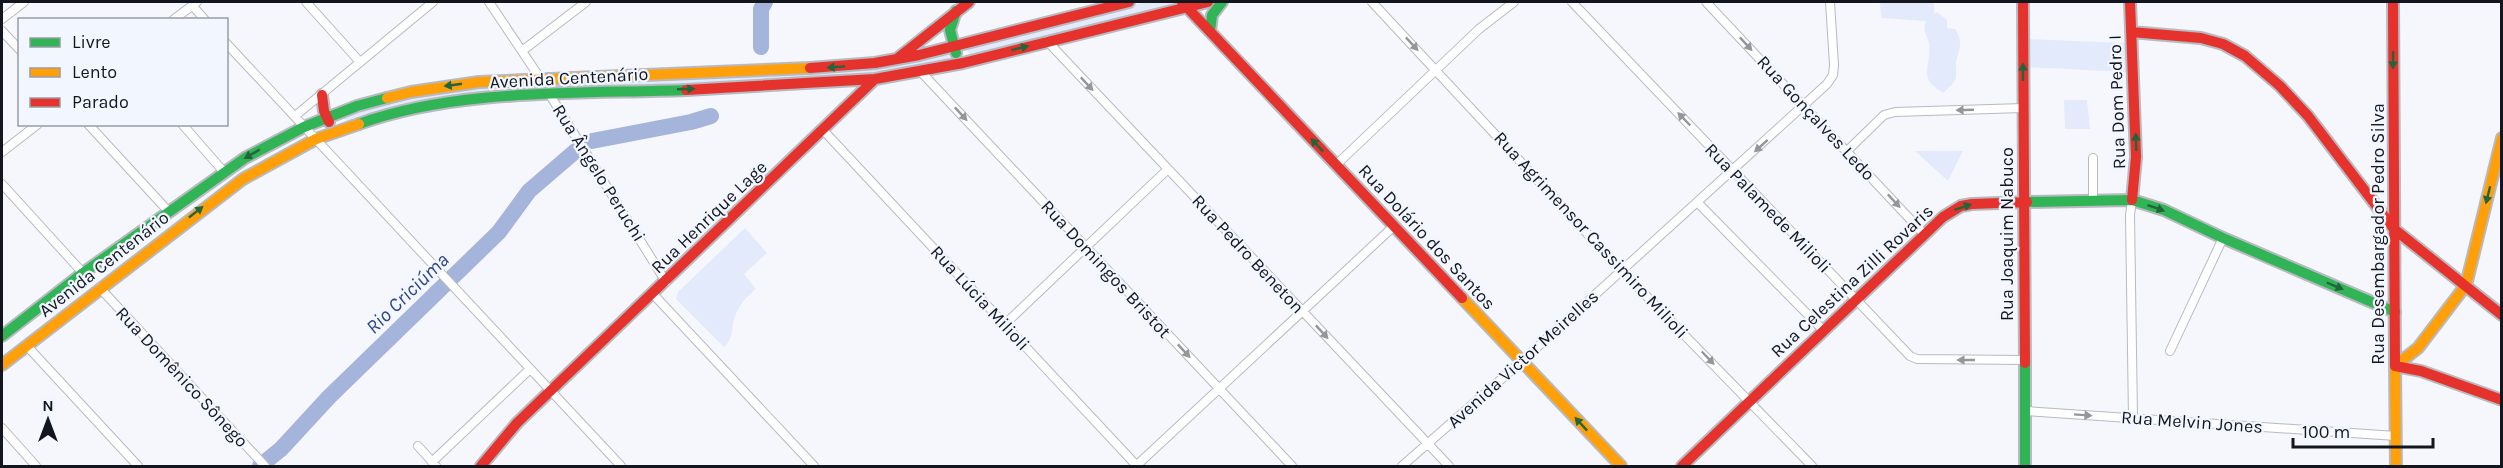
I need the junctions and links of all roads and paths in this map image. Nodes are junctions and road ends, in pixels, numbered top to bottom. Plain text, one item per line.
1 (24, 2) edge
2 (306, 2) edge
3 (433, 2) edge
4 (489, 2) edge
5 (586, 2) edge
6 (969, 2) edge
7 (1130, 2) edge
8 (1208, 2) edge
9 (1222, 2) edge
10 (1372, 2) edge
11 (1514, 2) edge
12 (1572, 2) edge
13 (1706, 2) edge
14 (1830, 2) edge
15 (2023, 2) edge
16 (2130, 2) edge
17 (2393, 2) edge
18 (194, 3) edge
19 (1184, 4) edge
20 (952, 6) edge
21 (175, 18) edge
22 (204, 18) edge
23 (2, 19) edge
24 (2, 31) edge
25 (1210, 31) junction
26 (2131, 32) junction
27 (1047, 41) junction
28 (228, 45) edge
29 (952, 47) junction
30 (18, 48) edge
31 (522, 51) junction
32 (894, 61) junction
33 (360, 62) junction
34 (963, 63) junction
35 (1436, 70) junction
36 (921, 72) junction
37 (540, 78) junction
38 (875, 79) junction
39 (322, 94) junction
40 (550, 94) junction
41 (1805, 107) junction
42 (2023, 108) junction
43 (295, 116) junction
44 (326, 117) junction
45 (35, 126) edge
46 (90, 126) edge
47 (184, 126) edge
48 (304, 126) junction
49 (338, 130) junction
50 (823, 130) junction
51 (2502, 138) edge
52 (316, 139) junction
53 (1847, 151) junction
54 (2, 152) edge
55 (2093, 159) dead end
56 (1336, 165) junction
57 (1168, 170) junction
58 (1733, 171) junction
59 (224, 172) junction
60 (2, 184) edge
61 (2394, 198) junction
62 (2093, 199) junction
63 (2024, 201) junction
64 (2132, 201) junction
65 (1698, 203) junction
66 (2377, 206) junction
67 (169, 212) junction
68 (1394, 226) junction
69 (2394, 229) junction
70 (1925, 235) junction
71 (2223, 238) junction
72 (1086, 247) junction
73 (1622, 271) junction
74 (83, 273) junction
75 (666, 282) junction
76 (2466, 285) junction
77 (100, 288) junction
78 (652, 294) junction
79 (1856, 300) junction
80 (1303, 312) junction
81 (2395, 312) junction
82 (2502, 315) edge
83 (1004, 325) junction
84 (1824, 331) junction
85 (2, 336) edge
86 (27, 346) junction
87 (2170, 351) dead end
88 (2025, 360) junction
89 (1522, 361) junction
90 (2, 365) edge
91 (2395, 366) junction
92 (530, 369) junction
93 (1220, 390) junction
94 (550, 391) junction
95 (2502, 400) edge
96 (1750, 401) junction
97 (2025, 411) junction
98 (2133, 418) junction
99 (2, 428) edge
100 (2396, 436) junction
101 (1427, 444) junction
102 (418, 446) dead end
103 (434, 464) edge
104 (36, 466) edge
105 (138, 466) edge
106 (265, 466) edge
107 (481, 466) edge
108 (621, 466) edge
109 (814, 466) edge
110 (1137, 466) edge
111 (1292, 466) edge
112 (1402, 466) edge
113 (1449, 466) edge
114 (1621, 466) edge
115 (1682, 466) edge
116 (1812, 466) edge
117 (2025, 466) edge
118 (2396, 466) edge

1 - 23 street
2 - 33 street
3 - 33 street
4 - 31 street
5 - 31 street
6 - 20 main road, Rua Henrique Lage
7 - 29 main road, Avenida Centenário
8 - 19 main road, Avenida Centenário
9 - 25 main road
10 -> 35 street, Rua Agrimensor Cassimiro Milioli
11 - 35 street
58 -> 12 street, Rua Palamede Milioli
13 -> 41 street, Rua Gonçalves Ledo
14 - 41 street, Avenida Victor Meirelles
42 -> 15 main road, Rua Joaquim Nabuco
16 - 26 main road, Rua Dom Pedro I
17 -> 61 main road, Rua Desembargador Pedro Silva
18 - 21 street
18 - 22 street
19 - 25 main road, Rua Dolário dos Santos
19 - 27 main road, Avenida Centenário
20 - 29 main road
20 - 32 main road, Rua Henrique Lage
24 - 30 street
56 -> 25 main road, Rua Dolário dos Santos
64 -> 26 main road, Rua Dom Pedro I
26 - 66 main road
34 -> 27 main road, Avenida Centenário
27 -> 57 street, Rua Pedro Beneton
28 - 43 street
29 - 32 main road, Avenida Centenário
29 - 34 main road
31 - 37 street
32 -> 37 main road, Avenida Centenário
32 - 38 main road, Rua Henrique Lage
33 - 39 street
34 - 36 main road, Avenida Centenário
35 - 56 street
35 - 73 street, Rua Agrimensor Cassimiro Milioli
36 - 38 main road, Avenida Centenário
36 -> 72 street, Rua Domingos Bristot
37 -> 44 main road, Avenida Centenário
40 -> 38 main road, Avenida Centenário
38 - 50 main road, Rua Henrique Lage
39 - 43 street
39 - 44 main road
40 - 49 main road, Avenida Centenário
40 - 75 street, Rua Ângelo Peruchi
41 - 53 street, Rua Gonçalves Ledo
41 -> 58 street, Avenida Victor Meirelles
42 -> 53 street
42 - 63 main road, Rua Joaquim Nabuco
43 - 48 street
44 - 48 main road, Avenida Centenário
44 - 49 main road
45 - 54 street
46 - 67 street
47 - 59 street
48 - 52 street
48 -> 59 main road, Avenida Centenário
49 - 52 main road, Avenida Centenário
50 - 75 main road, Rua Henrique Lage
50 - 83 street, Rua Lúcia Milioli
51 -> 76 main road
77 -> 52 main road, Avenida Centenário
52 - 92 street
53 -> 70 street, Rua Gonçalves Ledo
55 - 62 street
56 - 68 main road, Rua Dolário dos Santos
57 - 72 street
57 - 80 street, Rua Pedro Beneton
58 - 65 street, Avenida Victor Meirelles
58 - 79 street, Rua Palamede Milioli
59 - 67 main road, Avenida Centenário
60 - 74 street
61 - 66 main road
61 - 69 main road, Rua Desembargador Pedro Silva
62 - 63 main road, Rua Celestina Zilli Rovaris
62 - 64 main road, Rua Celestina Zilli Rovaris
70 -> 63 main road, Rua Celestina Zilli Rovaris
63 - 88 main road, Rua Joaquim Nabuco
64 -> 71 main road, Rua Celestina Zilli Rovaris
64 - 98 street
65 - 73 street, Avenida Victor Meirelles
65 - 84 street
66 - 69 main road
67 - 74 main road, Avenida Centenário
68 - 80 street
68 - 89 main road, Rua Dolário dos Santos
69 - 76 main road
69 - 81 main road, Rua Desembargador Pedro Silva
70 - 79 main road, Rua Celestina Zilli Rovaris
71 -> 81 main road, Rua Celestina Zilli Rovaris
71 - 87 street
72 - 83 street
72 -> 93 street, Rua Domingos Bristot
73 - 89 street, Avenida Victor Meirelles
73 -> 96 street, Rua Agrimensor Cassimiro Milioli
74 - 85 main road, Avenida Centenário
75 - 78 main road, Rua Henrique Lage
76 - 82 main road
76 - 91 main road
77 - 86 main road, Avenida Centenário
77 - 106 street, Rua Domênico Sônego
78 - 94 main road, Rua Henrique Lage
78 - 109 street
79 - 84 main road, Rua Celestina Zilli Rovaris
88 -> 79 street, Rua Palamede Milioli
80 - 93 street
80 -> 101 street, Rua Pedro Beneton
81 - 91 main road, Rua Desembargador Pedro Silva
83 - 110 street, Rua Lúcia Milioli
84 - 96 main road, Rua Celestina Zilli Rovaris
86 - 90 main road, Avenida Centenário
86 - 105 street
88 - 97 main road, Rua Joaquim Nabuco
89 - 101 street, Avenida Victor Meirelles
114 -> 89 main road, Rua Dolário dos Santos
91 - 95 main road
91 - 100 main road, Rua Desembargador Pedro Silva
92 - 94 street
92 - 103 street
93 - 110 street
93 - 111 street, Rua Domingos Bristot
94 - 107 main road, Rua Henrique Lage
94 - 108 street
96 - 115 main road, Rua Celestina Zilli Rovaris
96 - 116 street, Rua Agrimensor Cassimiro Milioli
97 -> 98 street, Rua Melvin Jones
97 - 117 main road, Rua Joaquim Nabuco
98 - 100 street, Rua Melvin Jones
99 - 104 street
100 - 118 main road, Rua Desembargador Pedro Silva
101 - 112 street, Avenida Victor Meirelles
101 - 113 street, Rua Pedro Beneton
102 - 103 street

